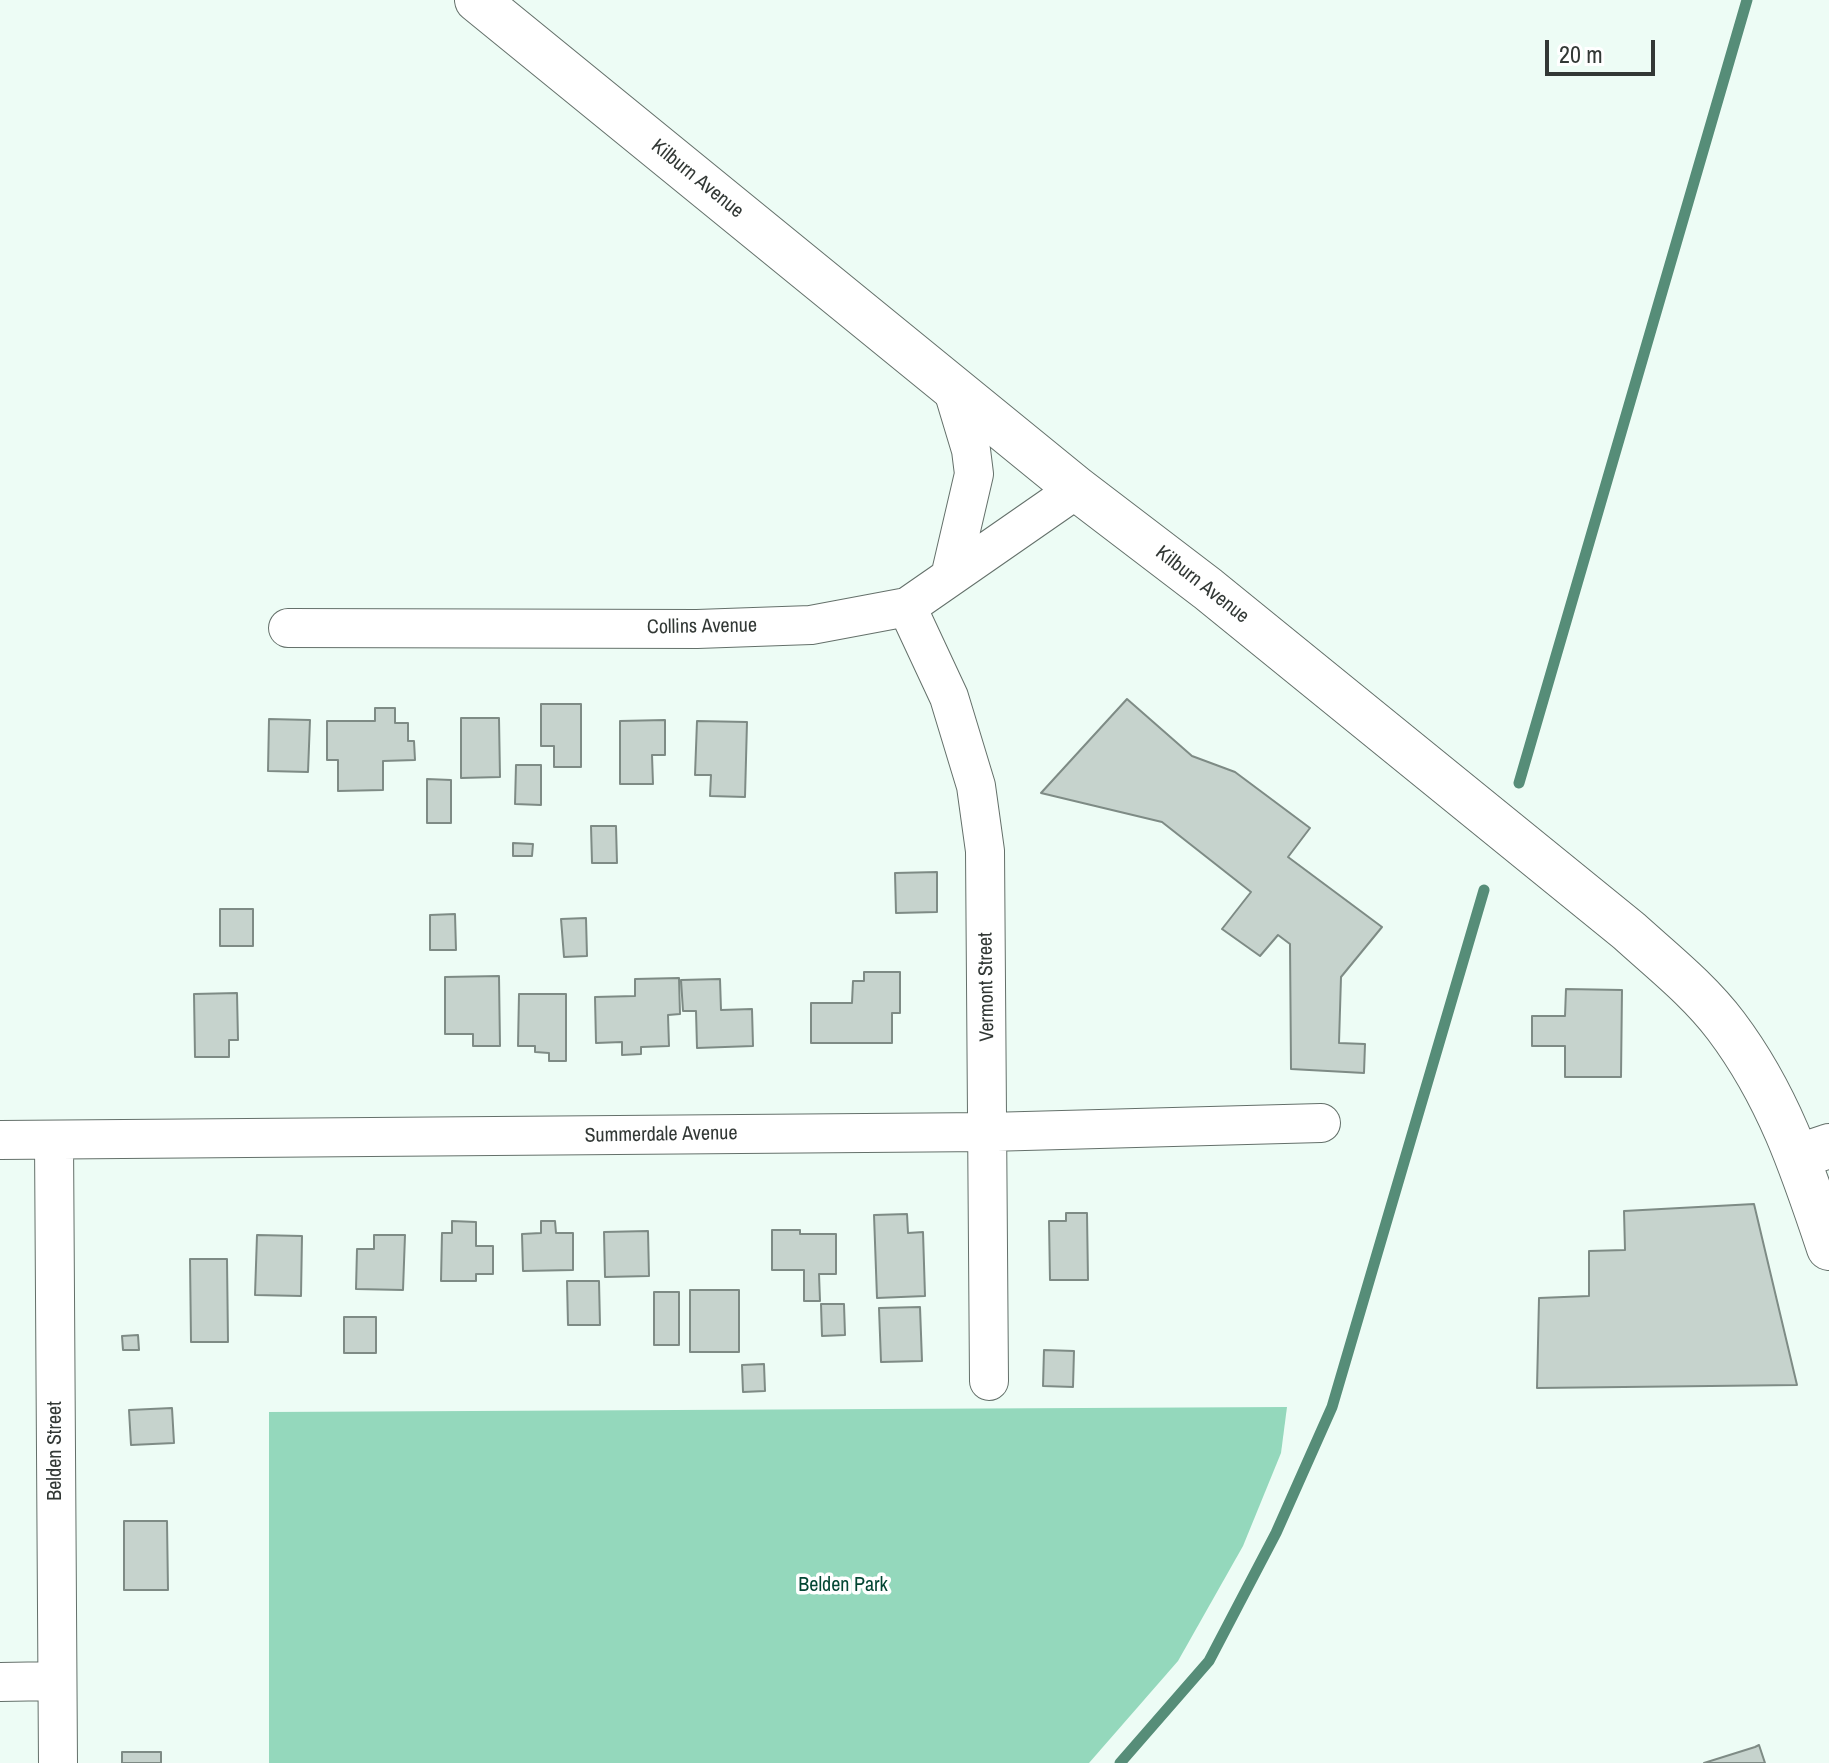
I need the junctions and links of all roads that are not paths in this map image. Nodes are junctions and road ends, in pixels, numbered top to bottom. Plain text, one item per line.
1 (477, 0) edge
2 (952, 387) junction
3 (1077, 489) junction
4 (950, 577) junction
5 (907, 607) junction
6 (288, 628) dead end
7 (1321, 1123) dead end
8 (988, 1132) junction
9 (0, 1140) edge
10 (54, 1140) junction
11 (1814, 1151) edge
12 (1829, 1248) edge
13 (989, 1381) dead end
14 (56, 1681) junction
15 (0, 1682) edge
16 (58, 1763) edge

1 - 2 main road, Kilburn Avenue
2 - 3 main road, Kilburn Avenue
2 - 4 street
3 - 4 street, Collins Avenue
3 - 11 main road, Kilburn Avenue
4 - 5 street, Collins Avenue
5 - 6 street, Collins Avenue
5 - 8 street, Vermont Street
7 - 8 street, Summerdale Avenue
8 - 10 street, Summerdale Avenue
8 - 13 street, Vermont Street
9 - 10 street, Summerdale Avenue
10 - 14 street, Belden Street
11 - 12 main road, Kilburn Avenue
14 - 15 street
14 - 16 street, Belden Street

